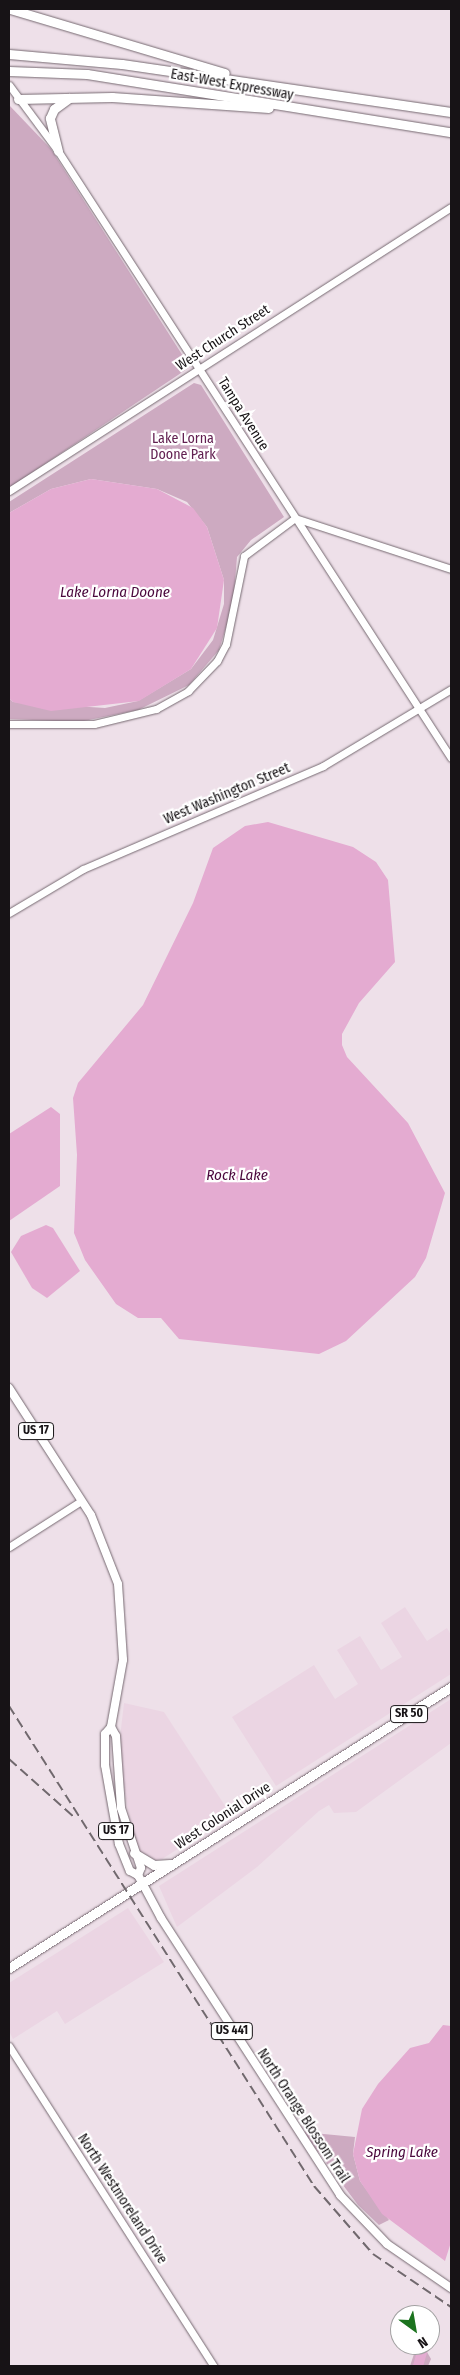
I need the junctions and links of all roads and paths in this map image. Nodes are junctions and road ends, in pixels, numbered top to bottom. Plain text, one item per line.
1 (10, 9) edge
2 (13, 54) edge
3 (9, 70) edge
4 (264, 83) junction
5 (9, 86) edge
6 (69, 98) junction
7 (14, 100) edge
8 (277, 107) junction
9 (451, 112) edge
10 (451, 132) edge
11 (58, 151) junction
12 (451, 207) edge
13 (199, 369) junction
14 (9, 492) edge
15 (295, 518) junction
16 (451, 569) edge
17 (451, 690) edge
18 (420, 710) junction
19 (9, 724) edge
20 (451, 758) edge
21 (9, 913) edge
22 (9, 1388) edge
23 (81, 1501) junction
24 (9, 1547) edge
25 (451, 1687) edge
26 (110, 1728) junction
27 (134, 1853) junction
28 (173, 1864) junction
29 (140, 1880) junction
30 (9, 1968) edge
31 (9, 2046) edge
32 (451, 2288) edge
33 (214, 2366) edge

1 - 4 highway
2 - 4 highway, East-West Expressway
3 - 8 highway, East-West Expressway
4 - 9 highway, East-West Expressway
5 - 7 street, Tampa Avenue
6 - 7 highway
6 - 8 highway
6 - 11 highway
7 - 11 street, Tampa Avenue
8 - 10 highway, East-West Expressway
11 - 13 street, Tampa Avenue
12 - 13 street, West Church Street
13 - 14 street, West Church Street
13 - 15 street, Tampa Avenue
15 - 16 street
15 - 18 street, Tampa Avenue
15 - 19 street
17 - 18 street, West Washington Street
18 - 20 street, Tampa Avenue
18 - 21 street, West Washington Street
22 - 23 main road, North Orange Blossom Trail / US 17
23 - 24 street
23 - 26 main road, North Orange Blossom Trail / US 17
25 - 28 highway, West Colonial Drive / SR 50
26 - 27 main road, North Orange Blossom Trail / US 17
26 - 29 main road, North Orange Blossom Trail / US 17
27 - 28 highway
27 - 29 main road, North Orange Blossom Trail / US 17
28 - 29 highway, West Colonial Drive / SR 50
29 - 30 highway, West Colonial Drive
29 - 32 main road, North Orange Blossom Trail / US 441
31 - 33 street, North Westmoreland Drive

